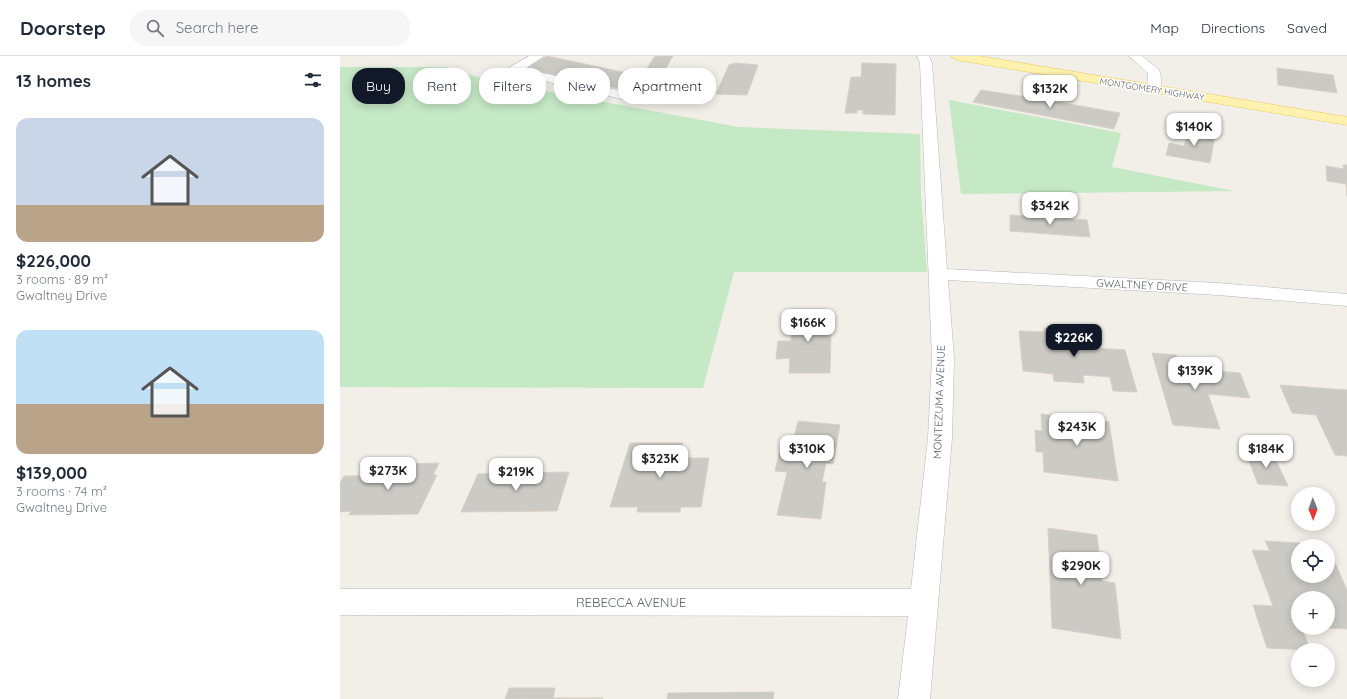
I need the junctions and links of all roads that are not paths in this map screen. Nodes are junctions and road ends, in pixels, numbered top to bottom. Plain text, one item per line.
1 (538, 56) edge
2 (923, 56) edge
3 (958, 56) edge
4 (1135, 56) edge
5 (1154, 89) junction
6 (618, 94) edge
7 (1347, 121) edge
8 (938, 274) junction
9 (1347, 300) edge
10 (340, 602) edge
11 (922, 603) junction
12 (914, 699) edge

1 - 6 street
2 - 8 street, MONTEZUMA AVENUE
3 - 5 main road, MONTGOMERY HIGHWAY
4 - 5 street
5 - 7 main road, MONTGOMERY HIGHWAY
8 - 9 street, GWALTNEY DRIVE
8 - 11 street, MONTEZUMA AVENUE
10 - 11 street, REBECCA AVENUE
11 - 12 street, MONTEZUMA AVENUE

